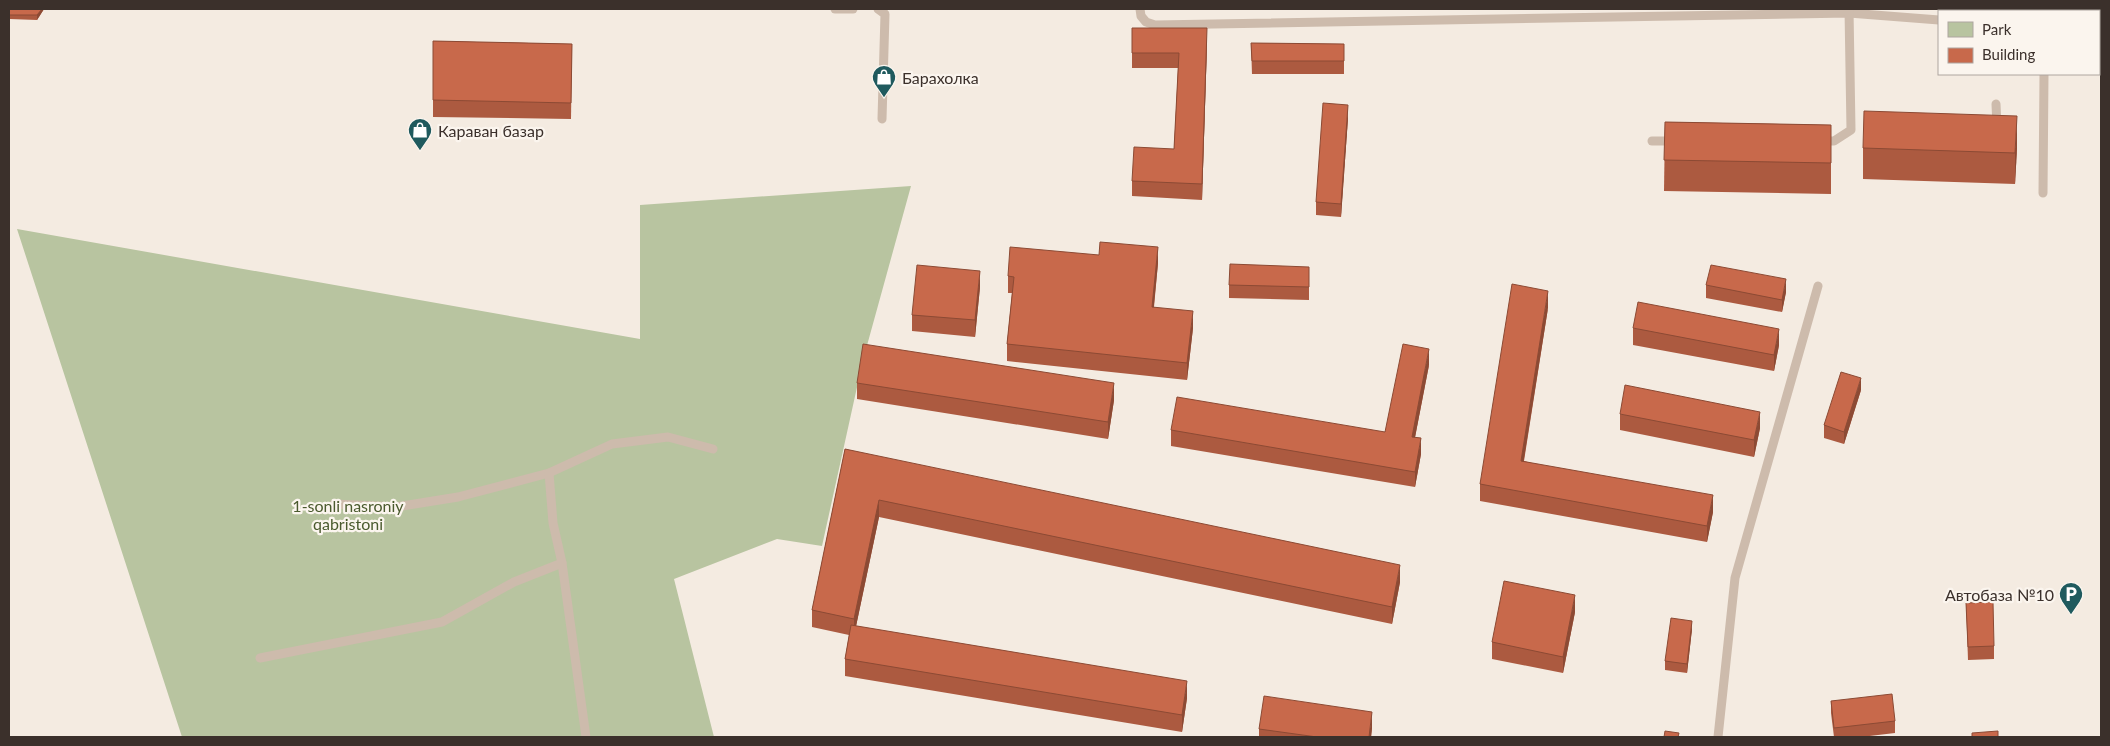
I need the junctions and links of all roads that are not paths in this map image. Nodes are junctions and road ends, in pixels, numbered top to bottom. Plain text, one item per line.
1 (829, 9) edge
2 (835, 9) edge
3 (852, 9) edge
4 (878, 9) edge
5 (1140, 9) edge
6 (1849, 11) edge
7 (1938, 20) edge
8 (2044, 75) edge
9 (1996, 104) dead end
10 (882, 119) dead end
11 (1851, 130) junction
12 (1861, 130) edge
13 (1987, 132) edge
14 (1652, 141) dead end
15 (1691, 141) edge
16 (1815, 141) edge
17 (2043, 193) dead end
18 (1818, 286) dead end
19 (713, 449) dead end
20 (549, 473) junction
21 (334, 504) dead end
22 (562, 563) junction
23 (260, 658) dead end
24 (586, 737) edge
25 (1718, 737) edge

1 - 2 lane
2 - 3 lane
4 - 10 lane
5 - 6 lane
6 - 7 lane
6 - 11 lane
8 - 17 lane
9 - 13 lane
11 - 12 lane
11 - 16 lane
14 - 15 lane
18 - 25 lane
19 - 20 lane
20 - 21 lane
20 - 22 lane
22 - 23 lane
22 - 24 lane

